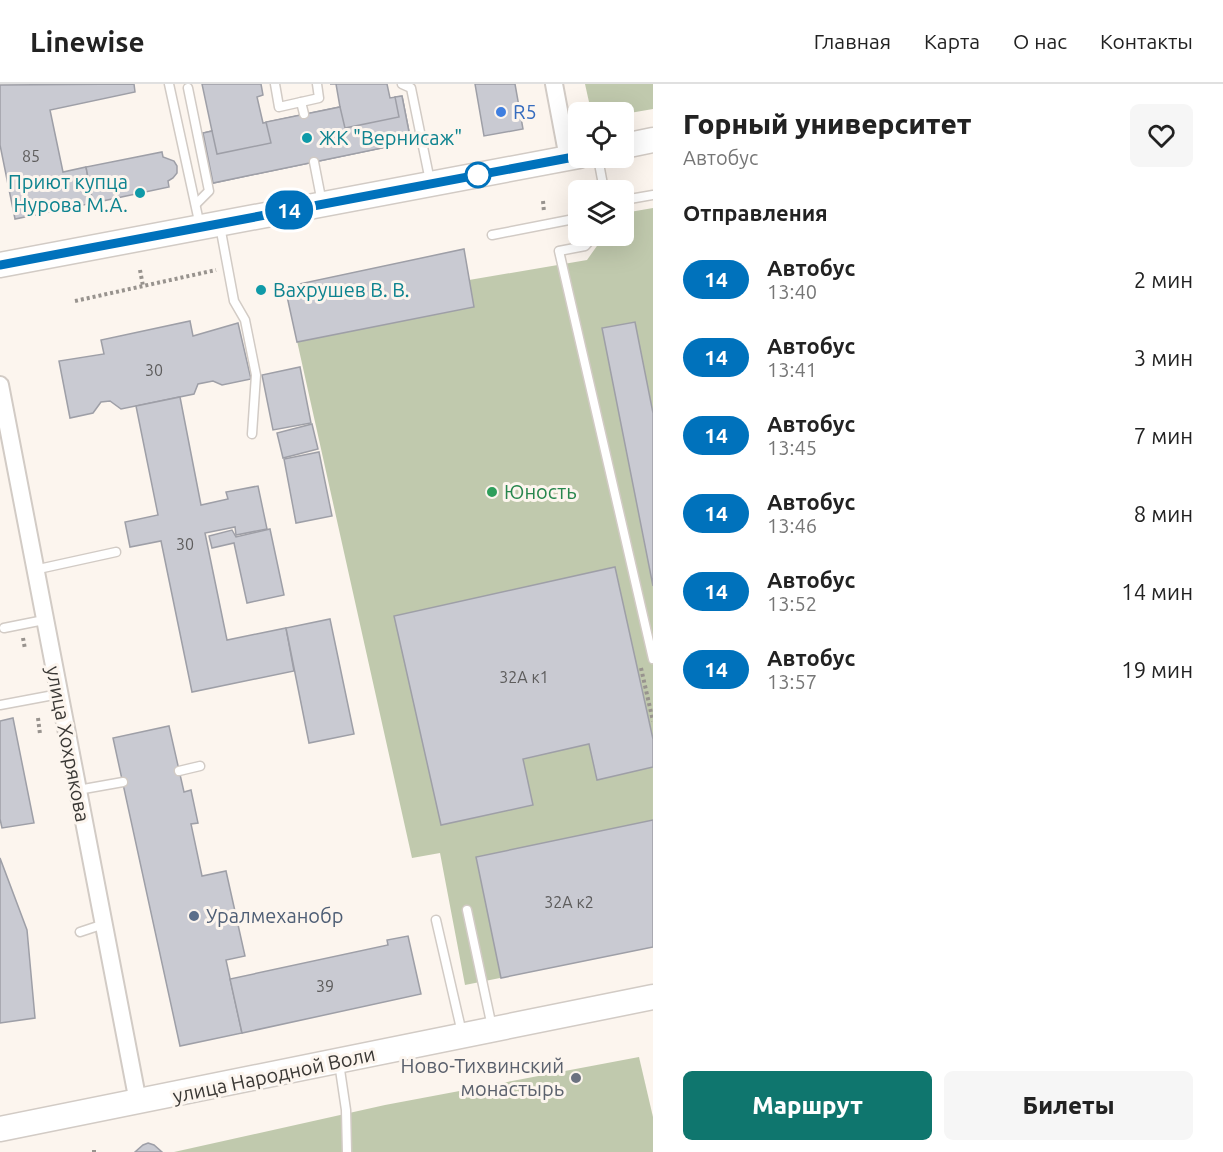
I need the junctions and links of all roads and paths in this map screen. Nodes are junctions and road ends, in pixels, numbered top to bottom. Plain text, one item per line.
1 (169, 84) edge
2 (275, 84) edge
3 (316, 84) edge
4 (402, 84) edge
5 (554, 84) edge
6 (188, 88) dead end
7 (302, 102) junction
8 (304, 114) dead end
9 (568, 138) edge
10 (653, 140) edge
11 (634, 144) edge
12 (568, 158) edge
13 (314, 162) dead end
14 (431, 185) junction
15 (653, 195) edge
16 (634, 198) edge
17 (322, 204) junction
18 (205, 218) junction
19 (568, 220) edge
20 (492, 235) dead end
21 (585, 246) edge
22 (0, 265) edge
23 (228, 267) junction
24 (140, 270) dead end
25 (143, 286) junction
26 (75, 301) dead end
27 (0, 385) edge
28 (252, 434) dead end
29 (116, 552) dead end
30 (34, 570) junction
31 (44, 620) junction
32 (4, 628) dead end
33 (23, 638) dead end
34 (25, 649) dead end
35 (653, 659) edge
36 (59, 694) junction
37 (0, 705) edge
38 (38, 718) dead end
39 (40, 734) dead end
40 (200, 766) dead end
41 (179, 771) dead end
42 (123, 782) dead end
43 (78, 790) junction
44 (466, 910) dead end
45 (436, 920) dead end
46 (104, 924) junction
47 (80, 932) dead end
48 (651, 1000) edge
49 (493, 1030) junction
50 (463, 1036) junction
51 (338, 1061) junction
52 (138, 1102) junction
53 (0, 1129) edge
54 (347, 1152) edge

1 - 18 lane
2 - 7 lane
3 - 7 lane
4 - 14 lane
5 - 9 street
6 - 18 lane
7 - 8 lane
10 - 11 street
12 - 14 street
13 - 17 lane
14 - 17 street
15 - 16 lane
17 - 18 street
18 - 22 street
18 - 23 lane
19 - 20 lane
21 - 35 lane
23 - 25 path
23 - 28 lane
24 - 25 path
25 - 26 path
27 - 30 street, улица Хохрякова
29 - 30 lane
30 - 31 street, улица Хохрякова
31 - 32 lane
31 - 36 street, улица Хохрякова
33 - 34 path
36 - 37 lane
36 - 43 street, улица Хохрякова
38 - 39 path
40 - 41 lane
42 - 43 lane
43 - 46 street, улица Хохрякова
44 - 49 lane
45 - 50 lane
46 - 47 lane
46 - 52 street, улица Хохрякова
48 - 49 street, улица Народной Воли
49 - 50 street, улица Народной Воли
50 - 51 street, улица Народной Воли
51 - 52 street, улица Народной Воли
51 - 54 lane
52 - 53 street, улица Народной Воли

